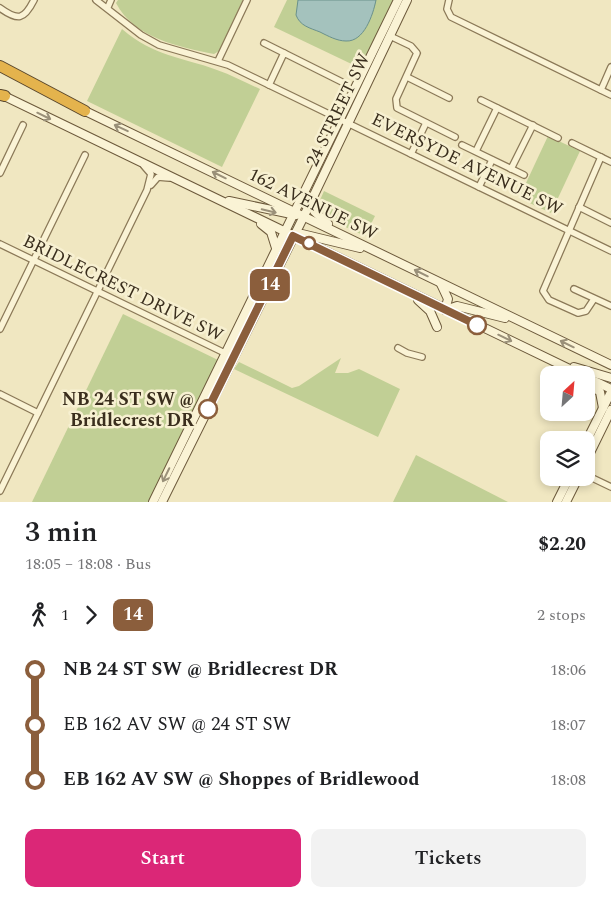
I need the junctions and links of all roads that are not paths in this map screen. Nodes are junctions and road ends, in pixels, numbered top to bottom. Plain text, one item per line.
1 (34, 0) edge
2 (96, 0) edge
3 (111, 0) edge
4 (247, 0) edge
5 (398, 0) edge
6 (407, 0) edge
7 (450, 0) edge
8 (108, 7) junction
9 (0, 8) edge
10 (390, 36) junction
11 (264, 43) dead end
12 (284, 53) junction
13 (218, 61) junction
14 (0, 66) edge
15 (611, 67) edge
16 (0, 71) edge
17 (407, 77) junction
18 (344, 82) dead end
19 (269, 85) junction
20 (600, 90) junction
21 (2, 95) edge
22 (611, 95) edge
23 (449, 98) dead end
24 (481, 100) dead end
25 (497, 108) junction
26 (84, 111) junction
27 (339, 119) junction
28 (348, 123) junction
29 (426, 123) junction
30 (24, 125) dead end
31 (533, 125) junction
32 (455, 137) dead end
33 (558, 138) dead end
34 (572, 143) dead end
35 (462, 144) dead end
36 (476, 151) junction
37 (411, 154) junction
38 (86, 155) dead end
39 (601, 157) junction
40 (492, 160) junction
41 (611, 162) edge
42 (140, 163) junction
43 (511, 169) junction
44 (0, 172) edge
45 (524, 175) dead end
46 (173, 179) junction
47 (479, 187) junction
48 (147, 190) junction
49 (211, 196) junction
50 (312, 198) junction
51 (579, 207) junction
52 (299, 214) junction
53 (252, 216) junction
54 (611, 223) edge
55 (570, 231) junction
56 (289, 234) junction
57 (339, 234) junction
58 (0, 244) edge
59 (276, 248) junction
60 (610, 248) edge
61 (377, 252) junction
62 (34, 261) junction
63 (438, 282) junction
64 (574, 289) dead end
65 (98, 292) junction
66 (409, 292) junction
67 (594, 299) junction
68 (611, 306) edge
69 (446, 310) junction
70 (519, 321) junction
71 (437, 327) dead end
72 (0, 329) edge
73 (398, 348) dead end
74 (229, 356) junction
75 (422, 357) dead end
76 (552, 361) junction
77 (611, 365) edge
78 (563, 366) edge
79 (611, 378) edge
80 (595, 382) edge
81 (595, 388) edge
82 (611, 390) edge
83 (0, 394) edge
84 (607, 409) edge
85 (38, 413) junction
86 (593, 431) edge
87 (595, 439) edge
88 (595, 479) edge
89 (565, 486) edge
90 (574, 486) edge
91 (611, 487) edge
92 (0, 491) edge
93 (153, 502) edge
94 (162, 502) edge
95 (557, 502) edge
96 (566, 502) edge

1 - 9 street
2 - 8 street, EVERSYDE AVENUE SW
3 - 8 street
4 - 13 street
5 - 27 main road, 24 STREET SW
6 - 10 main road, 24 STREET SW
7 - 20 street
8 - 13 street, EVERSYDE AVENUE SW
10 - 17 street
10 - 28 main road, 24 STREET SW
11 - 12 street
12 - 18 street
12 - 19 street
13 - 19 street, EVERSYDE AVENUE SW
14 - 26 highway
15 - 20 street
16 - 26 main road, 162 AVENUE SW
17 - 23 street
17 - 29 street
19 - 27 street, EVERSYDE AVENUE SW
20 - 22 street
21 -> 42 main road, 162 AVENUE SW
24 - 25 street
25 - 31 street
25 - 36 street
52 -> 26 main road, 162 AVENUE SW
27 - 28 street, EVERSYDE AVENUE SW
27 - 52 main road, 24 STREET SW
28 - 37 street, EVERSYDE AVENUE SW
28 - 50 main road, 24 STREET SW
29 - 32 street
29 - 37 street
30 - 44 street
31 - 33 street
31 - 43 street
34 - 39 street
35 - 36 street
36 - 40 street
37 - 47 street, EVERSYDE AVENUE SW
38 - 62 street
39 - 41 street
39 - 51 street
40 - 43 street
40 - 47 street
42 - 46 main road, 162 AVENUE SW
42 - 48 street
43 - 45 street
46 - 48 street
46 - 49 main road, 162 AVENUE SW
47 - 55 street, EVERSYDE AVENUE SW
48 - 65 street
49 -> 52 main road
49 - 53 main road, 162 AVENUE SW
50 - 52 main road, 24 STREET SW
50 - 57 main road
51 - 54 street
51 - 55 street
52 - 56 main road, 24 STREET SW
52 - 56 main road, 24 STREET SW
52 - 57 main road, 162 AVENUE SW
53 - 56 main road, 162 AVENUE SW
53 - 59 main road
55 - 60 street, EVERSYDE AVENUE SW
55 - 67 street
56 - 59 main road, 24 STREET SW
56 - 61 main road
56 - 66 main road, 162 AVENUE SW
56 - 74 main road, 24 STREET SW
57 - 61 main road, 162 AVENUE SW
58 - 62 street, BRIDLECREST DRIVE SW
59 - 74 main road, 24 STREET SW
63 -> 61 main road, 162 AVENUE SW
62 - 65 street, BRIDLECREST DRIVE SW
62 - 72 street
63 - 69 main road
63 - 70 main road, 162 AVENUE SW
64 - 67 street
65 - 74 street, BRIDLECREST DRIVE SW
65 - 85 street
66 - 69 main road, 162 AVENUE SW
66 - 71 main road
67 - 68 street
69 - 70 main road
69 -> 76 main road, 162 AVENUE SW
77 -> 70 main road, 162 AVENUE SW
73 - 75 street
74 -> 93 main road, 24 STREET SW
74 - 94 main road, 24 STREET SW
76 - 78 main road, 162 AVENUE SW
76 - 79 main road
80 - 82 main road
81 - 84 main road
82 - 84 main road
83 - 85 street
84 - 86 main road
84 - 87 main road
85 - 92 street
88 - 91 street
89 - 95 main road
90 - 96 main road

